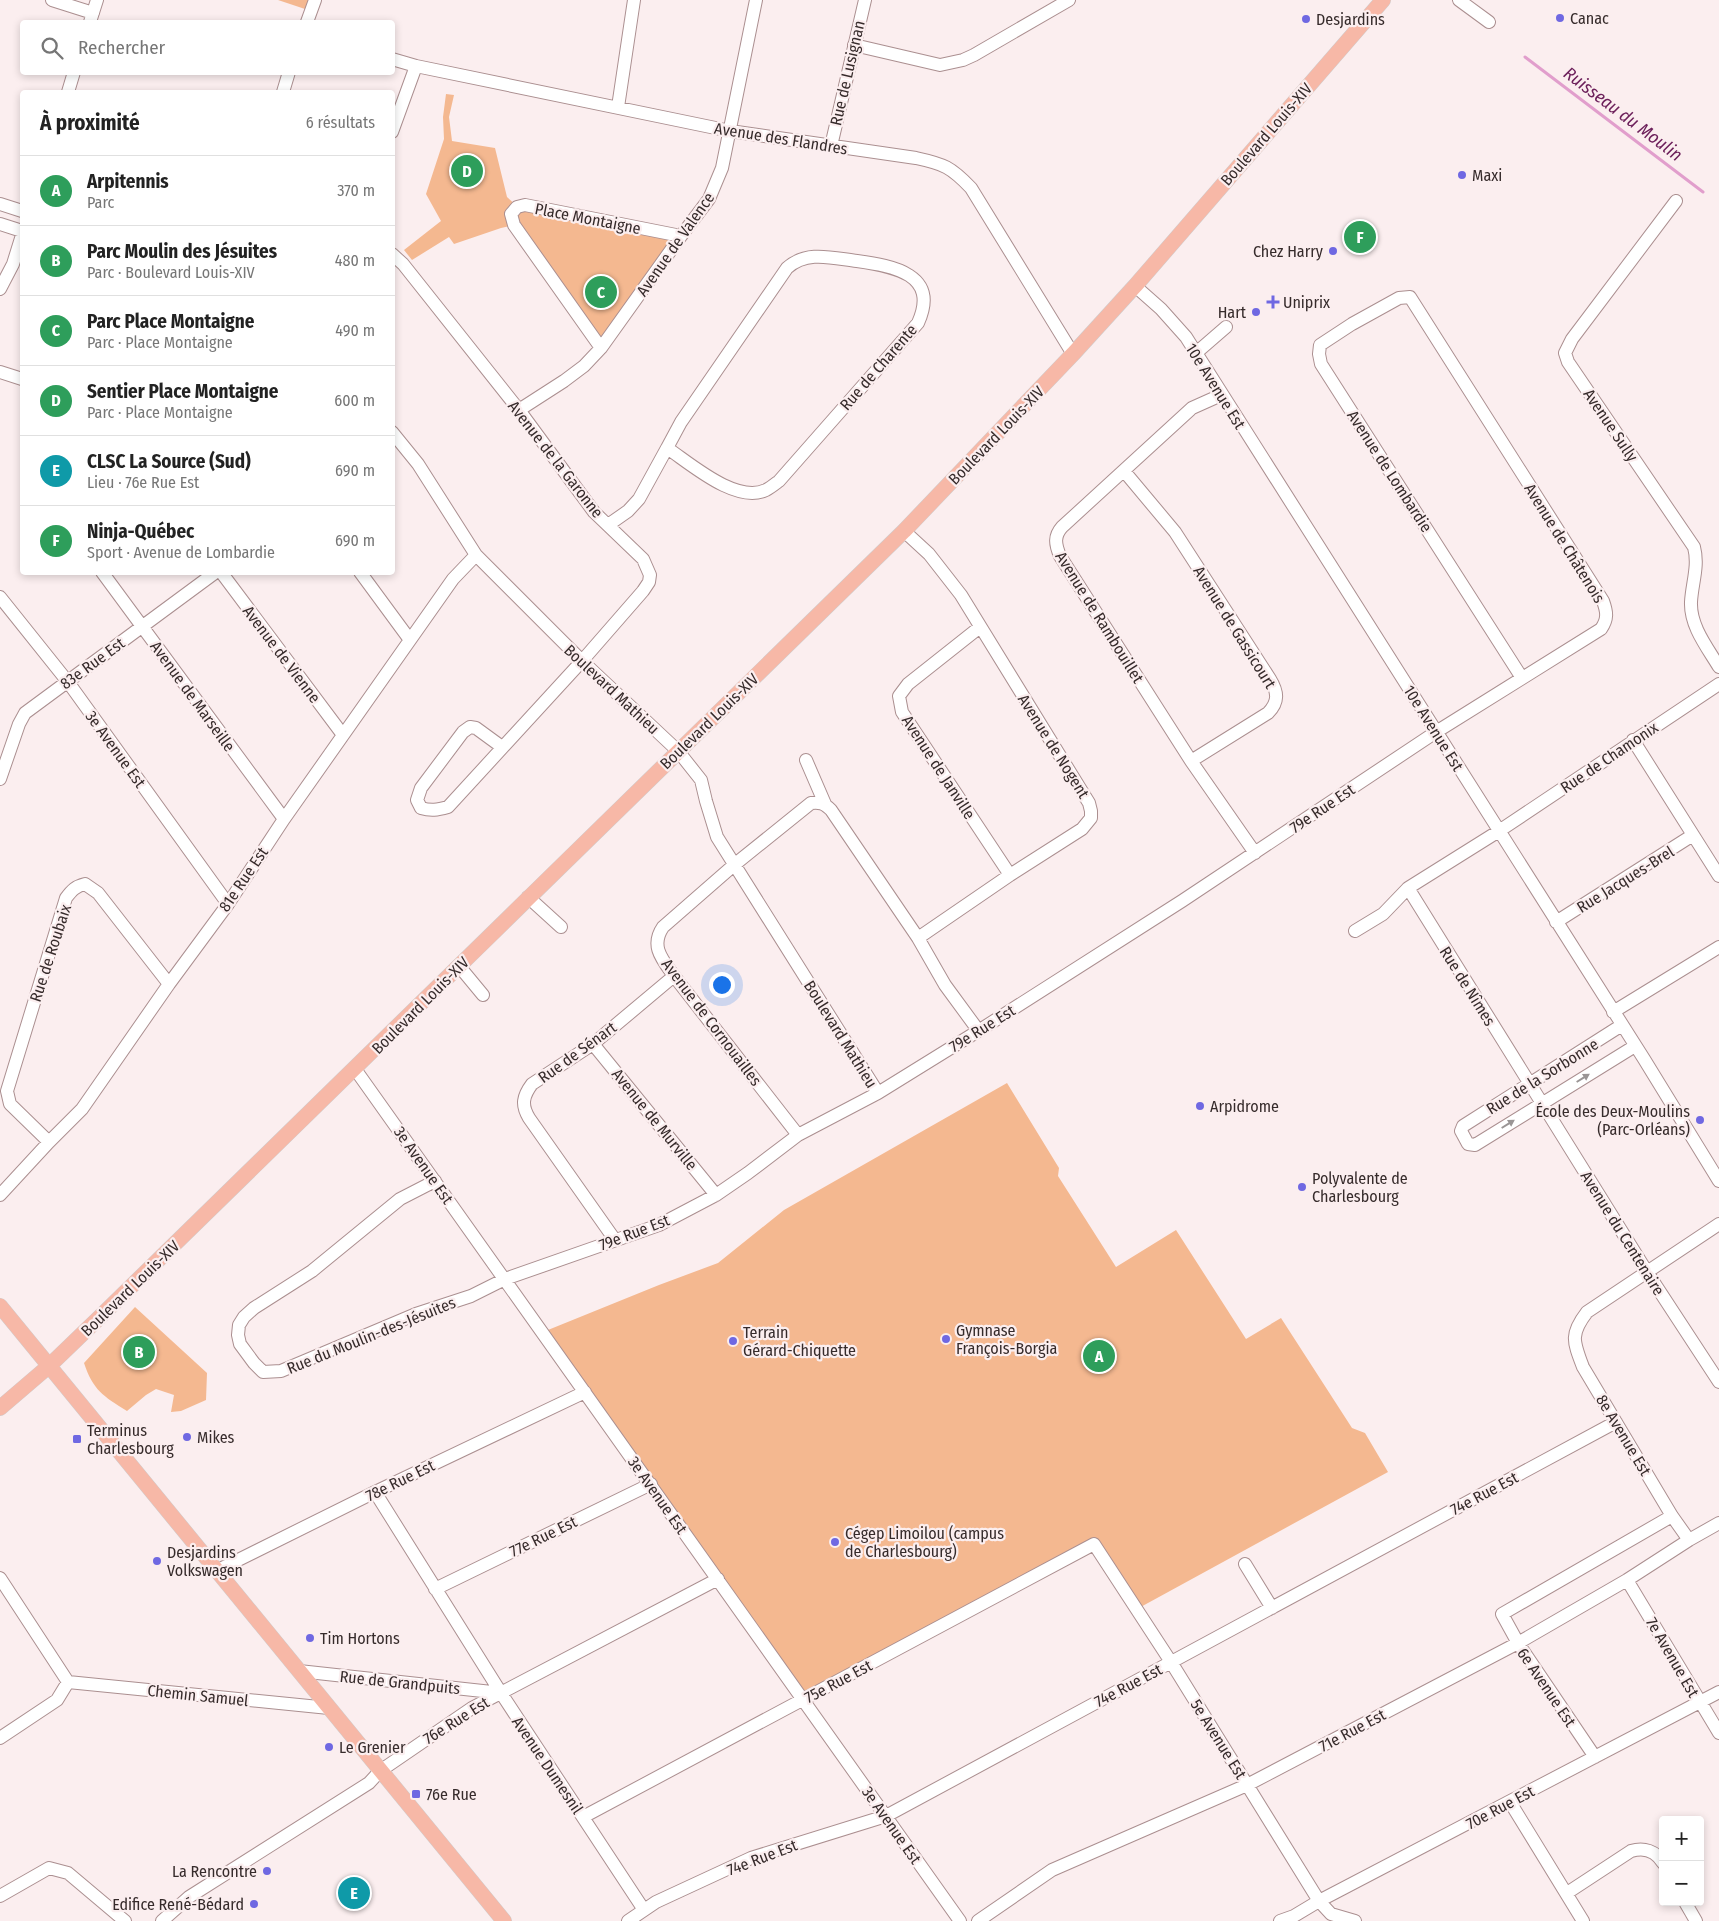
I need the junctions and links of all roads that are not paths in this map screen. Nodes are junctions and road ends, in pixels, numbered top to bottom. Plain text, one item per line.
1 (52, 0) edge
2 (97, 0) edge
3 (315, 0) edge
4 (634, 0) edge
5 (756, 0) edge
6 (865, 0) edge
7 (1069, 0) edge
8 (1383, 0) edge
9 (1459, 0) edge
10 (91, 18) edge
11 (308, 20) edge
12 (1489, 22) dead end
13 (854, 45) junction
14 (395, 60) edge
15 (416, 66) junction
16 (73, 75) edge
17 (289, 75) edge
18 (69, 90) edge
19 (284, 90) edge
20 (618, 107) junction
21 (395, 124) edge
22 (730, 131) junction
23 (831, 146) junction
24 (1676, 201) dead end
25 (0, 204) edge
26 (20, 210) edge
27 (0, 224) edge
28 (20, 230) edge
29 (680, 236) junction
30 (20, 241) edge
31 (395, 257) edge
32 (1135, 286) junction
33 (0, 289) edge
34 (1406, 298) joint
35 (1226, 327) dead end
36 (601, 348) junction
37 (1196, 353) junction
38 (1073, 354) junction
39 (0, 372) edge
40 (20, 378) edge
41 (1221, 395) junction
42 (519, 410) junction
43 (395, 436) edge
44 (667, 448) junction
45 (1124, 471) junction
46 (608, 525) junction
47 (904, 531) junction
48 (476, 555) junction
49 (104, 575) edge
50 (212, 575) edge
51 (223, 575) edge
52 (362, 575) edge
53 (0, 597) edge
54 (142, 626) junction
55 (980, 627) junction
56 (410, 640) junction
57 (582, 661) junction
58 (1719, 667) edge
59 (1522, 678) junction
60 (68, 682) junction
61 (1719, 684) edge
62 (1436, 732) junction
63 (343, 735) junction
64 (1633, 740) junction
65 (502, 747) junction
66 (678, 751) junction
67 (806, 760) dead end
68 (1190, 761) junction
69 (0, 779) edge
70 (825, 804) junction
71 (284, 819) junction
72 (1499, 831) junction
73 (1693, 835) junction
74 (1255, 853) junction
75 (734, 865) junction
76 (1010, 875) junction
77 (1719, 876) edge
78 (1408, 888) junction
79 (528, 897) junction
80 (228, 904) junction
81 (1556, 922) junction
82 (561, 927) dead end
83 (1355, 930) dead end
84 (918, 938) junction
85 (1719, 947) edge
86 (459, 966) junction
87 (674, 976) junction
88 (169, 984) junction
89 (483, 995) dead end
90 (1613, 1012) junction
91 (1622, 1026) junction
92 (978, 1030) junction
93 (593, 1044) junction
94 (1635, 1046) junction
95 (355, 1069) junction
96 (1529, 1083) junction
97 (878, 1093) junction
98 (1542, 1104) junction
99 (798, 1135) junction
100 (49, 1142) junction
101 (435, 1181) junction
102 (1719, 1181) edge
103 (0, 1195) edge
104 (716, 1195) junction
105 (1719, 1224) edge
106 (615, 1240) junction
107 (1647, 1272) junction
108 (505, 1279) junction
109 (0, 1306) edge
110 (49, 1366) junction
111 (1719, 1382) edge
112 (585, 1392) junction
113 (0, 1408) edge
114 (1616, 1422) junction
115 (651, 1484) junction
116 (375, 1492) junction
117 (1672, 1516) junction
118 (1719, 1523) edge
119 (1689, 1540) junction
120 (1094, 1544) joint
121 (1245, 1564) dead end
122 (216, 1571) junction
123 (0, 1578) edge
124 (718, 1579) junction
125 (1627, 1580) junction
126 (435, 1588) junction
127 (1272, 1608) junction
128 (1518, 1643) junction
129 (1171, 1662) junction
130 (299, 1672) junction
131 (68, 1682) junction
132 (1719, 1692) edge
133 (500, 1693) junction
134 (803, 1699) junction
135 (1699, 1703) junction
136 (329, 1708) junction
137 (1719, 1734) edge
138 (0, 1738) edge
139 (1595, 1757) junction
140 (380, 1771) junction
141 (1247, 1785) junction
142 (1510, 1802) junction
143 (886, 1816) junction
144 (583, 1817) junction
145 (1661, 1861) edge
146 (1567, 1893) junction
147 (0, 1896) edge
148 (1319, 1901) junction
149 (1687, 1906) edge
150 (644, 1910) junction
151 (125, 1921) edge
152 (162, 1921) edge
153 (504, 1921) edge
154 (628, 1921) edge
155 (960, 1921) edge
156 (978, 1921) edge
157 (1280, 1921) edge
158 (1355, 1921) edge
159 (1583, 1921) edge
160 (1696, 1921) edge

1 - 10 street
2 - 10 street
3 - 11 street
4 - 20 street
5 - 22 street, Avenue de Valence
6 - 13 street, Rue de Lusignan
7 - 13 street
8 - 32 main road, Boulevard Louis-XIV
9 - 12 street
13 - 23 street, Rue de Lusignan
14 - 15 street, Avenue des Flandres
15 - 20 street, Avenue des Flandres
15 - 21 street
16 - 18 street
17 - 19 street
20 - 22 street, Avenue des Flandres
22 - 23 street, Avenue des Flandres
22 - 29 street, Avenue de Valence
23 - 38 street, Avenue des Flandres
24 - 58 street, Avenue Sully
25 - 26 street
27 - 28 street
29 - 36 street, Avenue de Valence
29 - 36 street, Place Montaigne
30 - 33 street
31 - 42 street, Avenue de la Garonne
32 - 37 street, 10e Avenue Est
32 - 38 main road, Boulevard Louis-XIV
34 - 59 street, Avenue de Châtenois
34 - 59 street, Avenue de Lombardie
35 - 37 street
36 - 42 street, Avenue de Valence
37 - 41 street, 10e Avenue Est
38 - 47 main road, Boulevard Louis-XIV
39 - 40 street
41 - 45 street, Avenue de Rambouillet
41 - 62 street, 10e Avenue Est
42 - 46 street, Avenue de la Garonne
43 - 48 street, Boulevard Mathieu
44 - 44 street, Rue de Charente
44 - 46 street, Rue de Charente
45 - 68 street, Avenue de Rambouillet
45 - 68 street, Avenue de Gassicourt
46 - 57 street, Avenue de la Garonne
47 - 55 street, Avenue de Nogent
47 - 66 main road, Boulevard Louis-XIV
48 - 56 street, 81e Rue Est
48 - 57 street, Boulevard Mathieu
49 - 54 street, Avenue de Marseille
50 - 54 street, 83e Rue Est
51 - 63 street, Avenue de Vienne
52 - 56 street
53 - 60 street, 3e Avenue Est
54 - 60 street, 83e Rue Est
54 - 71 street, Avenue de Marseille
55 - 76 street, Avenue de Janville
55 - 76 street, Avenue de Nogent
56 - 63 street, 81e Rue Est
57 - 65 street
57 - 66 street, Boulevard Mathieu
59 - 62 street, Avenue de Châtenois
60 - 69 street, 83e Rue Est
60 - 80 street, 3e Avenue Est
61 - 64 street, Rue de Chamonix
62 - 72 street, 10e Avenue Est
62 - 74 street, 79e Rue Est
63 - 71 street, 81e Rue Est
64 - 72 street, Rue de Chamonix
64 - 73 street
65 - 65 street
66 - 75 street, Boulevard Mathieu
66 - 79 main road, Boulevard Louis-XIV
67 - 70 street
68 - 74 street, Avenue de Rambouillet
70 - 75 street, Avenue de Cornouailles
70 - 84 street
71 - 80 street, 81e Rue Est
72 - 78 street
72 - 81 street, 10e Avenue Est
73 - 77 street
73 - 81 street, Rue Jacques-Brel
74 - 92 street, 79e Rue Est
75 - 87 street, Avenue de Cornouailles
75 - 97 street, Boulevard Mathieu
76 - 84 street, Avenue de Nogent
78 - 83 street
78 - 96 street, Rue de Nîmes
79 - 82 street
79 - 86 main road, Boulevard Louis-XIV
80 - 88 street, 81e Rue Est
81 - 90 street, 10e Avenue Est
84 - 92 street
85 - 90 street
86 - 89 street
86 - 95 main road, Boulevard Louis-XIV
87 - 93 street, Rue de Sénart
87 - 99 street, Avenue de Cornouailles
88 - 100 street, 81e Rue Est
88 - 100 street, Rue de Roubaix
90 - 91 street, 10e Avenue Est
91 - 94 street, 10e Avenue Est
91 - 96 street, Rue de la Sorbonne
92 - 97 street, 79e Rue Est
93 - 104 street, Avenue de Murville
93 - 106 street, Rue de Sénart
98 -> 94 street, Rue de la Sorbonne
94 - 102 street, 10e Avenue Est
95 - 101 street, 3e Avenue Est
95 - 110 main road, Boulevard Louis-XIV
96 - 98 street, Avenue du Centenaire
96 -> 98 street, Rue de la Sorbonne
97 - 99 street, 79e Rue Est
98 - 107 street, Avenue du Centenaire
99 - 104 street, 79e Rue Est
100 - 103 street, 81e Rue Est
101 - 108 street, 3e Avenue Est
101 - 108 street, Rue du Moulin-des-Jésuites
104 - 106 street, 79e Rue Est
105 - 107 street
106 - 108 street, 79e Rue Est
107 - 111 street, Avenue du Centenaire
107 - 114 street, 8e Avenue Est
108 - 112 street, 3e Avenue Est
109 - 110 main road
110 - 113 main road, Boulevard Louis-XIV
110 - 122 main road
112 - 115 street, 3e Avenue Est
112 - 116 street, 78e Rue Est
114 - 117 street, 8e Avenue Est
114 - 127 street, 74e Rue Est
115 - 124 street, 3e Avenue Est
115 - 126 street, 77e Rue Est
116 - 122 street, 78e Rue Est
116 - 126 street, Avenue Dumesnil
117 - 119 street, 8e Avenue Est
117 - 128 street, 6e Avenue Est
118 - 119 street, 71e Rue Est
119 - 125 street, 71e Rue Est
120 - 129 street, 5e Avenue Est
120 - 134 street, 75e Rue Est
121 - 127 street
122 - 130 main road
123 - 131 street
124 - 133 street, 76e Rue Est
124 - 134 street, 3e Avenue Est
125 - 128 street, 71e Rue Est
125 - 135 street, 7e Avenue Est
126 - 133 street, Avenue Dumesnil
127 - 129 street, 74e Rue Est
128 - 139 street, 6e Avenue Est
128 - 141 street, 71e Rue Est
129 - 141 street, 5e Avenue Est
129 - 143 street, 74e Rue Est
130 - 133 street, Rue de Grandpuits
130 - 136 main road
131 - 136 street, Chemin Samuel
131 - 138 street
132 - 135 street, 70e Rue Est
133 - 140 street, 76e Rue Est
133 - 144 street, Avenue Dumesnil
134 - 143 street, 3e Avenue Est
134 - 144 street, 75e Rue Est
135 - 137 street, 7e Avenue Est
135 - 139 street, 70e Rue Est
136 - 140 main road
139 - 142 street, 70e Rue Est
140 - 152 street, 76e Rue Est
140 - 153 main road
141 - 148 street, 5e Avenue Est
141 - 156 street, 71e Rue Est
142 - 146 street
142 - 148 street, 70e Rue Est
143 - 150 street, 74e Rue Est
143 - 155 street, 3e Avenue Est
144 - 150 street, Avenue Dumesnil
145 - 146 street
146 - 159 street
147 - 151 street
148 - 157 street, 70e Rue Est
148 - 158 street, 5e Avenue Est
149 - 160 street
150 - 154 street, 74e Rue Est

